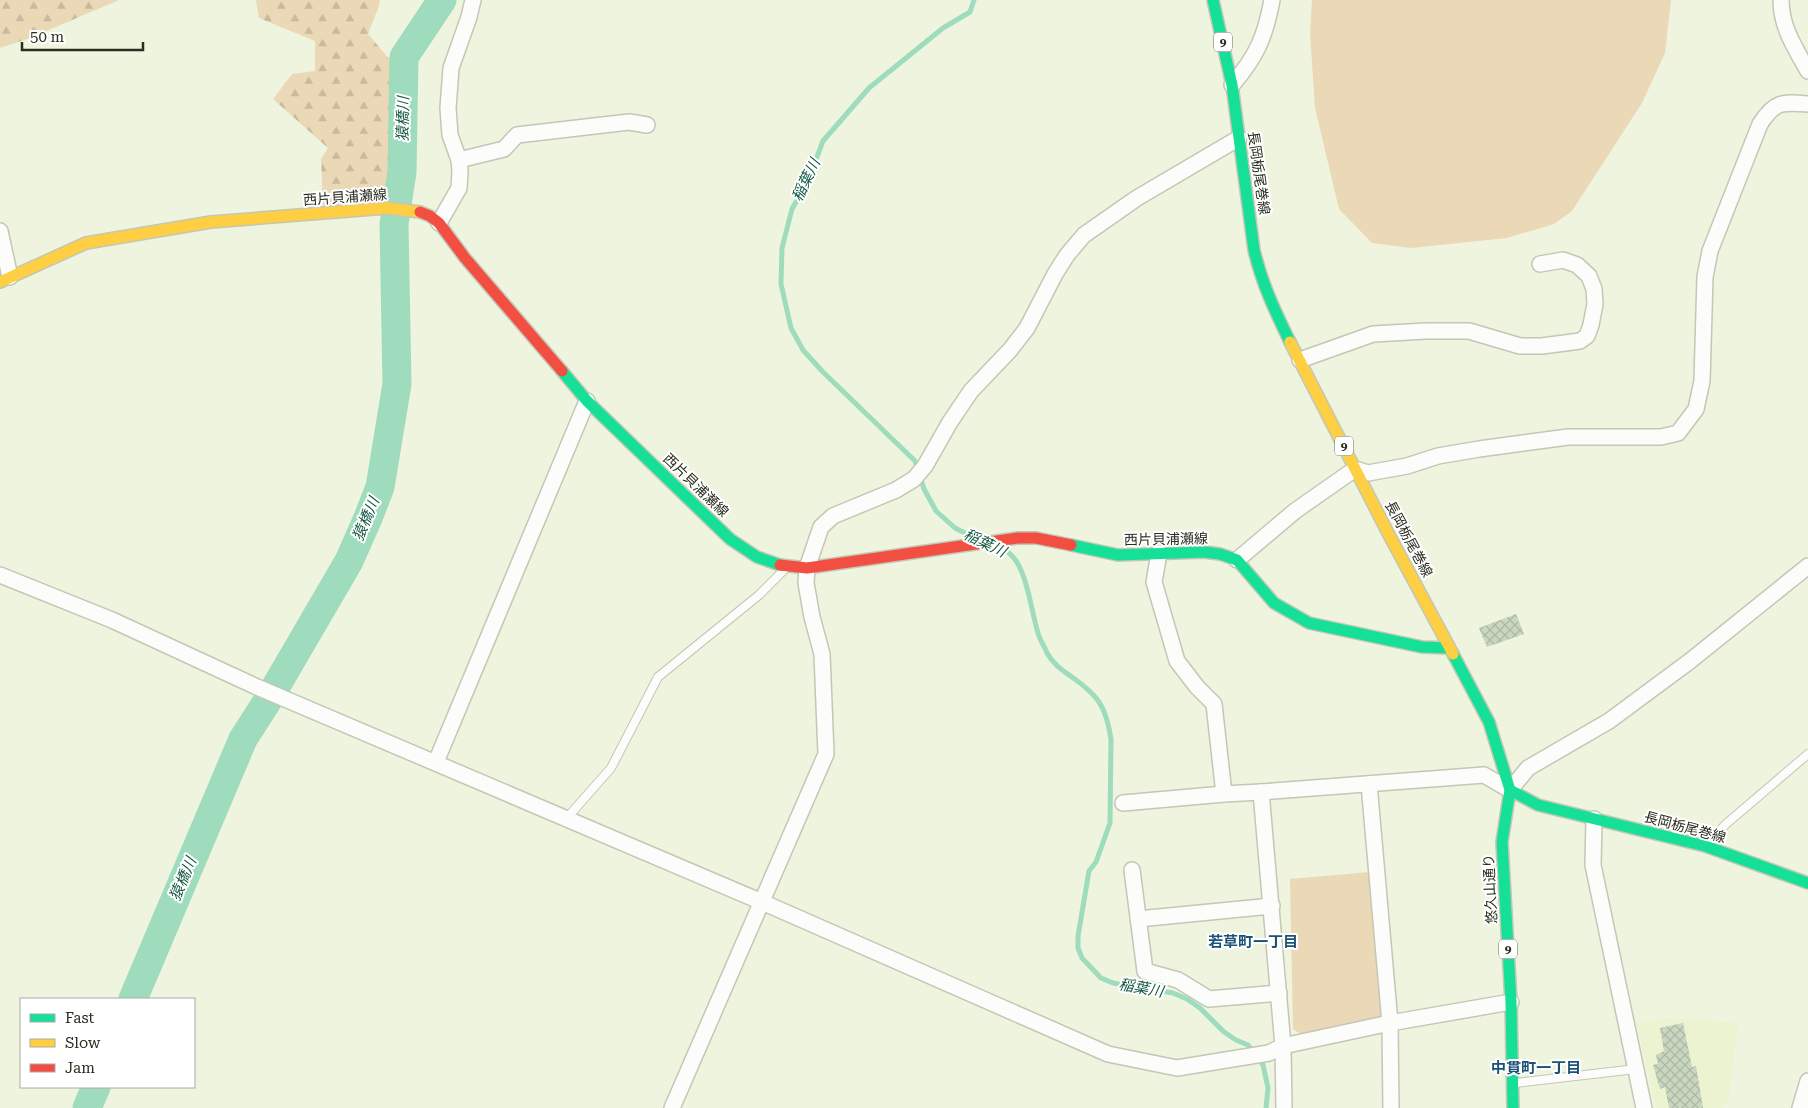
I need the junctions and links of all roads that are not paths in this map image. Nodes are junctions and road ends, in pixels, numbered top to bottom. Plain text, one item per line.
1 (473, 0) edge
2 (1213, 0) edge
3 (1272, 0) edge
4 (1781, 0) edge
5 (1808, 71) edge
6 (1232, 85) junction
7 (1808, 104) edge
8 (647, 124) dead end
9 (1239, 138) junction
10 (459, 160) junction
11 (439, 223) junction
12 (0, 230) edge
13 (1540, 264) dead end
14 (5, 279) edge
15 (1300, 360) junction
16 (587, 401) junction
17 (1355, 469) junction
18 (1159, 554) junction
19 (1237, 560) junction
20 (1808, 566) edge
21 (787, 567) junction
22 (807, 568) junction
23 (0, 575) edge
24 (1449, 648) junction
25 (1808, 754) edge
26 (436, 762) junction
27 (1369, 784) junction
28 (1510, 790) junction
29 (1261, 792) junction
30 (1224, 794) junction
31 (1123, 803) dead end
32 (566, 819) junction
33 (1594, 819) junction
34 (1706, 846) junction
35 (1132, 870) dead end
36 (1808, 883) edge
37 (762, 902) junction
38 (1272, 906) junction
39 (1138, 918) junction
40 (1279, 993) junction
41 (1511, 1002) junction
42 (1390, 1023) junction
43 (1283, 1046) junction
44 (1636, 1069) junction
45 (1808, 1082) edge
46 (1512, 1084) junction
47 (672, 1108) edge
48 (1284, 1108) edge
49 (1391, 1108) edge
50 (1513, 1108) edge
51 (1644, 1108) edge
52 (1800, 1108) edge

1 - 10 street
2 - 6 main road, 長岡栃尾巻線 / 9
3 - 6 street
4 - 5 street
6 - 9 main road, 長岡栃尾巻線 / 9
7 - 17 street
8 - 10 street
9 - 15 main road, 長岡栃尾巻線 / 9
9 - 22 street
10 - 11 street
11 - 14 main road, 西片貝浦瀬線
11 - 16 main road, 西片貝浦瀬線
12 - 14 street
13 - 15 street
15 - 17 main road, 長岡栃尾巻線 / 9
16 - 21 main road, 西片貝浦瀬線
16 - 26 street
17 - 19 street
17 - 24 main road, 長岡栃尾巻線 / 9
18 - 19 main road, 西片貝浦瀬線
18 - 22 main road, 西片貝浦瀬線
18 - 30 street
19 - 24 main road
20 - 28 street
21 - 22 main road, 西片貝浦瀬線
21 - 32 lane
22 - 37 street
23 - 26 street
24 - 28 main road, 長岡栃尾巻線 / 9
25 - 34 lane
26 - 32 street
27 - 28 street
27 - 29 street
27 - 42 street
28 - 33 main road, 長岡栃尾巻線
28 - 41 main road, 悠久山通り / 9
29 - 30 street
29 - 38 street
30 - 31 street
32 - 37 street
33 - 34 main road, 長岡栃尾巻線
33 - 44 street
34 - 36 main road, 長岡栃尾巻線
35 - 39 street
37 - 43 street
37 - 47 street
38 - 39 street
38 - 40 street
39 - 40 street
40 - 43 street
41 - 42 street
41 - 46 main road, 悠久山通り / 9
42 - 43 street
42 - 49 street
43 - 48 street
44 - 46 lane
44 - 51 street
45 - 52 street
46 - 50 main road, 悠久山通り / 9

